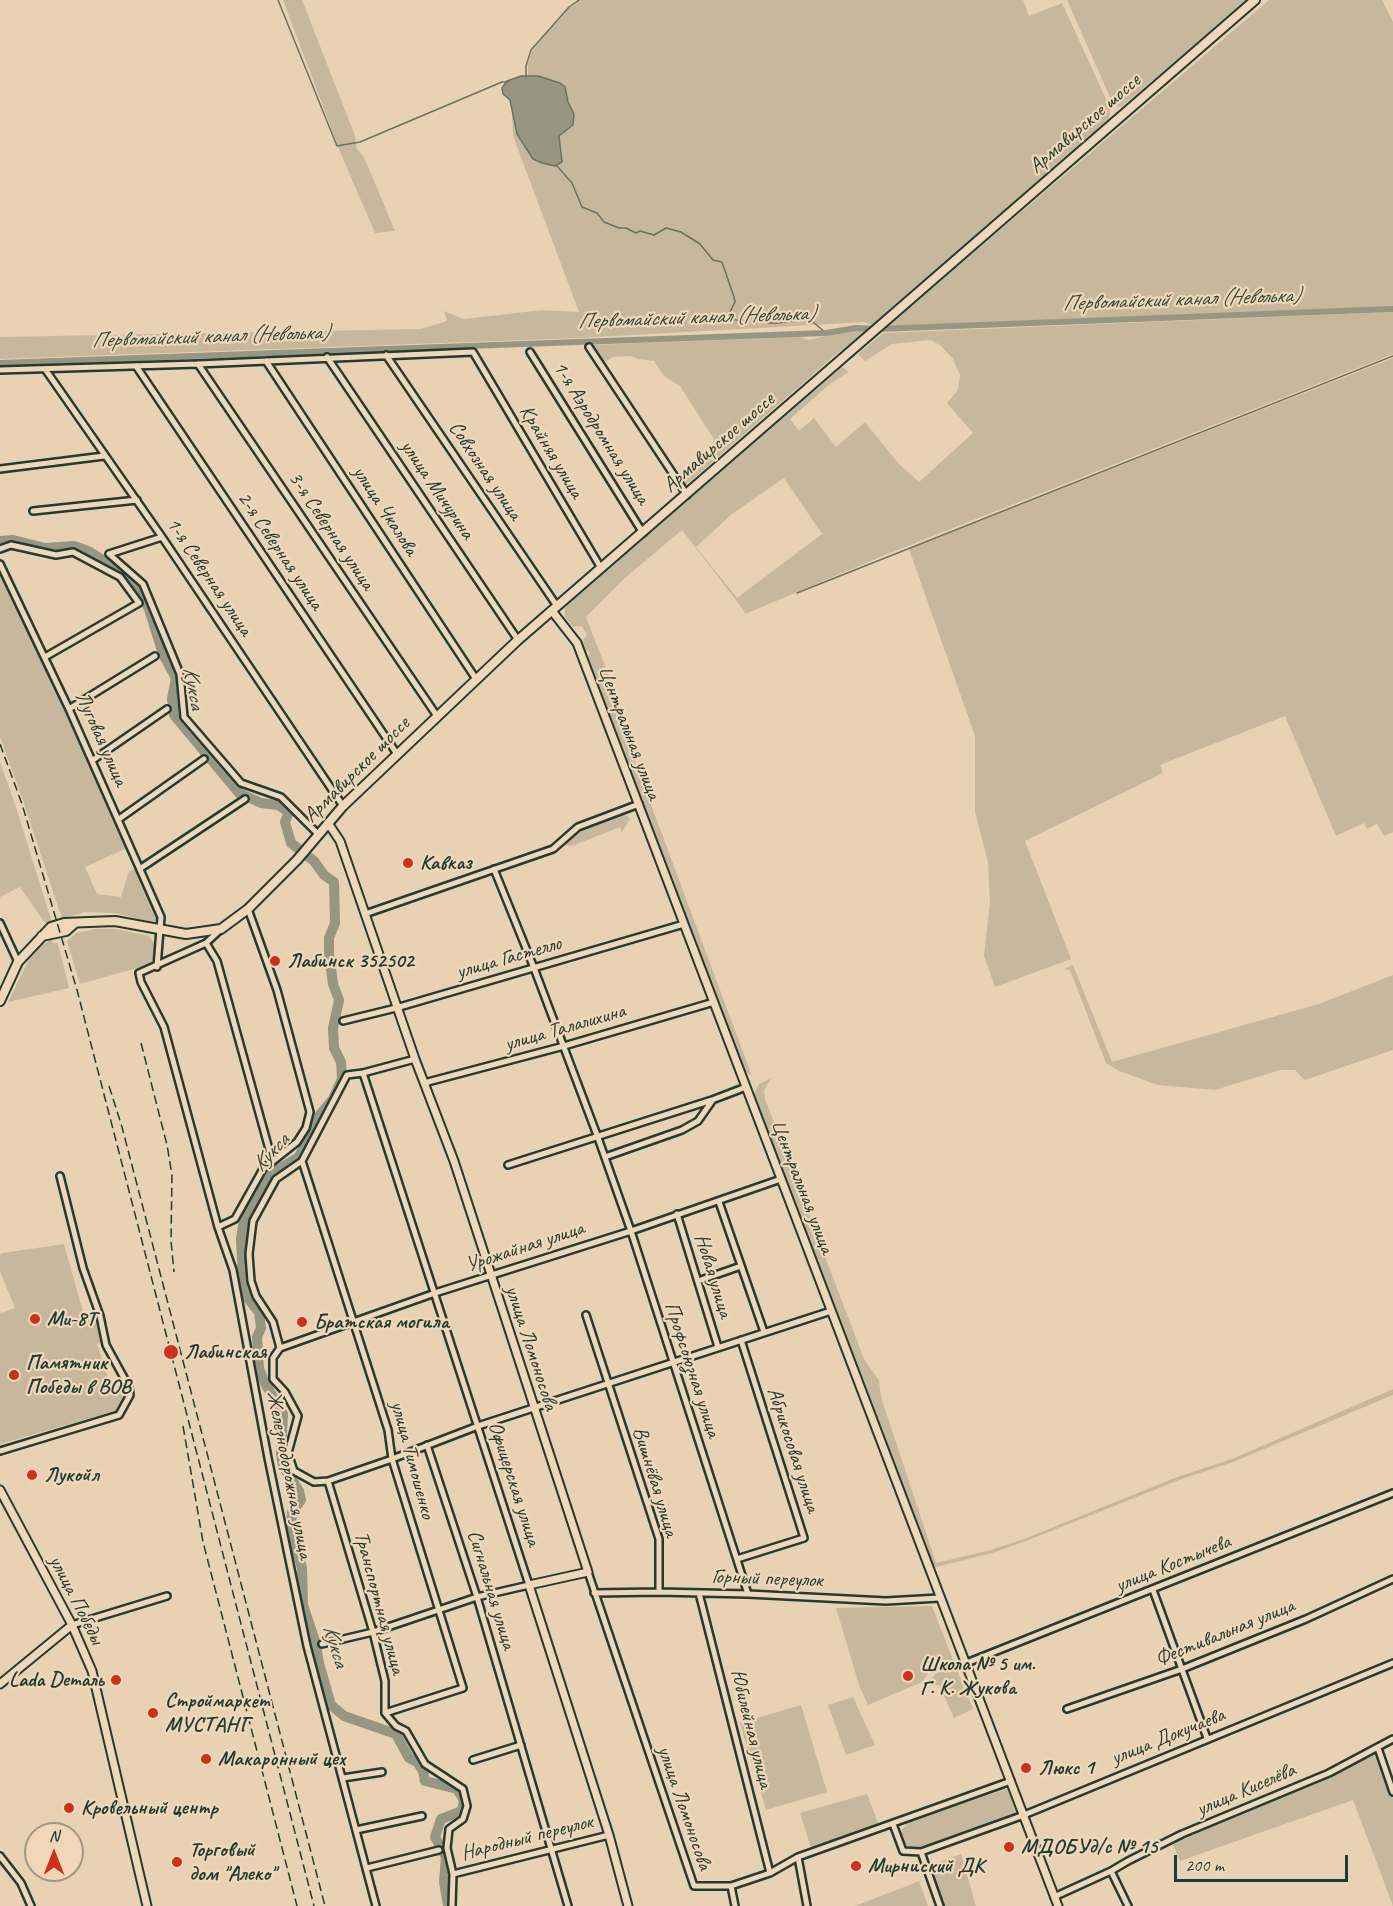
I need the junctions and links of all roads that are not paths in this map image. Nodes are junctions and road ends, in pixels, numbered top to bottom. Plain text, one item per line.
1 (1255, 0) edge
2 (589, 347) dead end
3 (530, 352) dead end
4 (386, 355) junction
5 (327, 357) junction
6 (266, 361) junction
7 (198, 364) junction
8 (136, 366) junction
9 (45, 369) junction
10 (0, 370) edge
11 (104, 456) junction
12 (0, 469) edge
13 (687, 495) junction
14 (137, 500) junction
15 (33, 510) dead end
16 (643, 533) junction
17 (162, 537) junction
18 (0, 549) edge
19 (0, 564) edge
20 (601, 568) junction
21 (554, 609) junction
22 (518, 640) junction
23 (155, 656) dead end
24 (45, 657) junction
25 (476, 679) junction
26 (69, 709) junction
27 (167, 710) dead end
28 (437, 716) junction
29 (397, 753) junction
30 (204, 759) dead end
31 (93, 760) junction
32 (245, 799) dead end
33 (639, 804) junction
34 (343, 806) junction
35 (119, 819) junction
36 (328, 823) junction
37 (318, 834) junction
38 (141, 868) junction
39 (494, 869) junction
40 (248, 909) junction
41 (365, 914) junction
42 (0, 923) edge
43 (684, 924) junction
44 (221, 929) junction
45 (160, 931) junction
46 (206, 944) junction
47 (18, 962) junction
48 (157, 966) junction
49 (534, 968) junction
50 (139, 973) joint
51 (0, 1000) edge
52 (714, 1002) junction
53 (396, 1008) junction
54 (343, 1021) dead end
55 (564, 1046) junction
56 (414, 1059) junction
57 (363, 1073) junction
58 (424, 1083) junction
59 (746, 1087) junction
60 (712, 1100) junction
61 (597, 1135) junction
62 (605, 1157) junction
63 (272, 1160) junction
64 (302, 1161) junction
65 (508, 1165) dead end
66 (60, 1176) dead end
67 (781, 1179) junction
68 (719, 1202) junction
69 (677, 1214) junction
70 (218, 1227) junction
71 (630, 1231) junction
72 (741, 1266) junction
73 (491, 1275) junction
74 (698, 1281) junction
75 (435, 1293) junction
76 (831, 1311) junction
77 (586, 1315) dead end
78 (354, 1323) junction
79 (764, 1332) junction
80 (741, 1340) junction
81 (718, 1347) junction
82 (280, 1348) junction
83 (672, 1363) junction
84 (607, 1385) junction
85 (533, 1408) junction
86 (478, 1426) junction
87 (428, 1445) junction
88 (0, 1451) edge
89 (392, 1459) junction
90 (328, 1481) junction
91 (0, 1490) edge
92 (1393, 1493) edge
93 (737, 1559) junction
94 (588, 1572) junction
95 (1393, 1579) edge
96 (529, 1585) junction
97 (1153, 1590) junction
98 (659, 1592) junction
99 (594, 1593) junction
100 (699, 1593) junction
101 (748, 1594) junction
102 (167, 1596) dead end
103 (477, 1597) junction
104 (939, 1598) junction
105 (438, 1611) junction
106 (72, 1625) junction
107 (373, 1632) junction
108 (322, 1644) dead end
109 (1393, 1663) edge
110 (964, 1664) junction
111 (1182, 1669) junction
112 (0, 1684) edge
113 (1067, 1709) dead end
114 (385, 1713) junction
115 (1207, 1738) junction
116 (1393, 1739) edge
117 (521, 1745) junction
118 (1378, 1748) junction
119 (473, 1760) dead end
120 (382, 1772) dead end
121 (343, 1778) junction
122 (1011, 1781) junction
123 (1393, 1792) edge
124 (1023, 1815) junction
125 (422, 1816) dead end
126 (893, 1824) junction
127 (356, 1830) junction
128 (609, 1835) junction
129 (552, 1848) junction
130 (439, 1850) dead end
131 (921, 1852) junction
132 (0, 1856) edge
133 (798, 1857) junction
134 (367, 1868) junction
135 (1111, 1871) junction
136 (453, 1874) junction
137 (770, 1874) junction
138 (731, 1886) junction
139 (1054, 1897) junction
140 (31, 1906) edge
141 (147, 1906) edge
142 (376, 1906) edge
143 (452, 1906) edge
144 (568, 1906) edge
145 (628, 1906) edge
146 (735, 1906) edge
147 (807, 1906) edge
148 (940, 1906) edge
149 (1058, 1906) edge
150 (1128, 1906) edge

1 - 13 main road, Армавирское шоссе
2 - 13 street
3 - 16 street, 1-я Аэродромная улица
4 - 5 street
4 - 20 street, Крайняя улица
4 - 21 street, Совхозная улица
5 - 6 street
5 - 22 street, улица Мичурина
6 - 7 street
6 - 25 street, улица Чкалова
7 - 8 street
7 - 28 street, 3-я Северная улица
8 - 9 street
8 - 29 street, 2-я Северная улица
9 - 10 street
9 - 11 street, 1-я Северная улица
11 - 12 street
11 - 14 street, 1-я Северная улица
13 - 16 main road, Армавирское шоссе
14 - 15 street
14 - 17 street, 1-я Северная улица
16 - 20 main road, Армавирское шоссе
17 - 34 street, 1-я Северная улица
17 - 37 street
18 - 24 street
19 - 24 street, Луговая улица
20 - 21 main road, Армавирское шоссе
21 - 22 main road, Армавирское шоссе
21 - 33 street, Центральная улица
22 - 25 main road, Армавирское шоссе
23 - 26 street
24 - 26 street, Луговая улица
25 - 28 main road, Армавирское шоссе
26 - 31 street, Луговая улица
27 - 31 street
28 - 29 main road, Армавирское шоссе
29 - 34 main road, Армавирское шоссе
30 - 35 street
31 - 35 street, Луговая улица
32 - 38 street
33 - 39 street
33 - 43 street, Центральная улица
34 - 36 main road, Армавирское шоссе
35 - 38 street, Луговая улица
36 - 37 main road, Армавирское шоссе
36 - 41 street, улица Ломоносова
37 - 40 main road, Армавирское шоссе
38 - 45 street, Луговая улица
39 - 41 street
39 - 49 street, Профсоюзная улица
40 - 44 main road, Армавирское шоссе
40 - 63 street
41 - 53 street, улица Ломоносова
42 - 47 street
43 - 49 street, улица Гастелло
43 - 52 street, Центральная улица
44 - 45 main road, Армавирское шоссе
44 - 46 street, Армавирское шоссе
45 - 47 main road, Армавирское шоссе
45 - 48 street, Луговая улица
46 - 48 street, Армавирское шоссе
46 - 63 street
47 - 51 main road, Армавирское шоссе
48 - 50 street, Армавирское шоссе
49 - 53 street, улица Гастелло
49 - 55 street, Профсоюзная улица
50 - 70 street, Железнодорожная улица
52 - 55 street, улица Талалихина
52 - 59 street, Центральная улица
53 - 54 street, улица Гастелло
53 - 56 street, улица Ломоносова
55 - 58 street, улица Талалихина
55 - 61 street, Профсоюзная улица
56 - 57 street
56 - 58 street, улица Ломоносова
57 - 64 street
57 - 75 street, Офицерская улица
58 - 73 street, улица Ломоносова
59 - 60 street
59 - 67 street, Центральная улица
60 - 61 street
60 - 62 street
61 - 62 street, Профсоюзная улица
61 - 65 street
62 - 71 street, Профсоюзная улица
63 - 70 street
64 - 78 street, улица Тимошенко
64 - 82 street
66 - 88 street
67 - 68 street, Урожайная улица
67 - 76 street, Центральная улица
68 - 69 street, Урожайная улица
68 - 72 street
69 - 71 street, Урожайная улица
69 - 74 street, Новая улица
70 - 121 street, Железнодорожная улица
71 - 73 street, Урожайная улица
71 - 83 street, Профсоюзная улица
72 - 74 street
72 - 79 street
73 - 75 street, Урожайная улица
73 - 85 street, улица Ломоносова
74 - 81 street, Новая улица
75 - 78 street, Урожайная улица
75 - 86 street, Офицерская улица
76 - 79 street, Новая улица
76 - 104 street, Центральная улица
77 - 84 street, Вишнёвая улица
78 - 82 street, Урожайная улица
78 - 89 street, улица Тимошенко
79 - 80 street, Новая улица
80 - 81 street, Новая улица
80 - 93 street, Абрикосовая улица
81 - 83 street, Новая улица
82 - 90 street, Железнодорожная улица
83 - 84 street, Новая улица
83 - 93 street, Профсоюзная улица
84 - 85 street, Новая улица
84 - 98 street, Вишнёвая улица
85 - 86 street, Новая улица
85 - 94 street, улица Ломоносова
86 - 87 street, Новая улица
86 - 96 street, Офицерская улица
87 - 89 street, Новая улица
87 - 103 street, Сигнальная улица
89 - 90 street, Новая улица
89 - 105 street, улица Тимошенко
90 - 107 street, Транспортная улица
91 - 106 street, улица Победы
92 - 97 street, улица Костычева
93 - 101 street, Профсоюзная улица
94 - 96 street
94 - 99 street, улица Ломоносова
95 - 111 street, Фестивальная улица
96 - 103 street
96 - 128 street, Офицерская улица
97 - 110 street, улица Костычева
97 - 111 street
98 - 99 street, Горный переулок
98 - 100 street, Горный переулок
99 - 138 street, улица Ломоносова
100 - 101 street, Горный переулок
100 - 137 street, Юбилейная улица
101 - 104 street, Горный переулок
102 - 106 street
103 - 105 street
103 - 117 street, Сигнальная улица
104 - 110 street, Центральная улица
105 - 107 street
105 - 114 street, улица Тимошенко
106 - 112 street
106 - 141 street, улица Победы
107 - 108 street
107 - 114 street, Транспортная улица
109 - 115 street, улица Докучаева
110 - 122 street, Центральная улица
111 - 113 street, Фестивальная улица
111 - 115 street
114 - 136 street
115 - 124 street, улица Докучаева
116 - 118 street, улица Киселёва
117 - 119 street
117 - 129 street, Сигнальная улица
118 - 123 street
118 - 135 street, улица Киселёва
120 - 121 street
121 - 127 street, Железнодорожная улица
122 - 124 street, Центральная улица
122 - 126 street
124 - 131 street, улица Докучаева
124 - 139 street, Центральная улица
125 - 127 street
126 - 131 street
126 - 133 street
127 - 134 street, Железнодорожная улица
128 - 129 street, Народный переулок
128 - 145 street, Офицерская улица
129 - 136 street, Народный переулок
129 - 144 street, Сигнальная улица
130 - 134 street
131 - 148 street
132 - 140 street
133 - 137 street
133 - 147 street
134 - 142 street, Железнодорожная улица
135 - 139 street, улица Киселёва
135 - 150 street
136 - 143 street
137 - 138 street
138 - 146 street
139 - 149 street, Центральная улица

